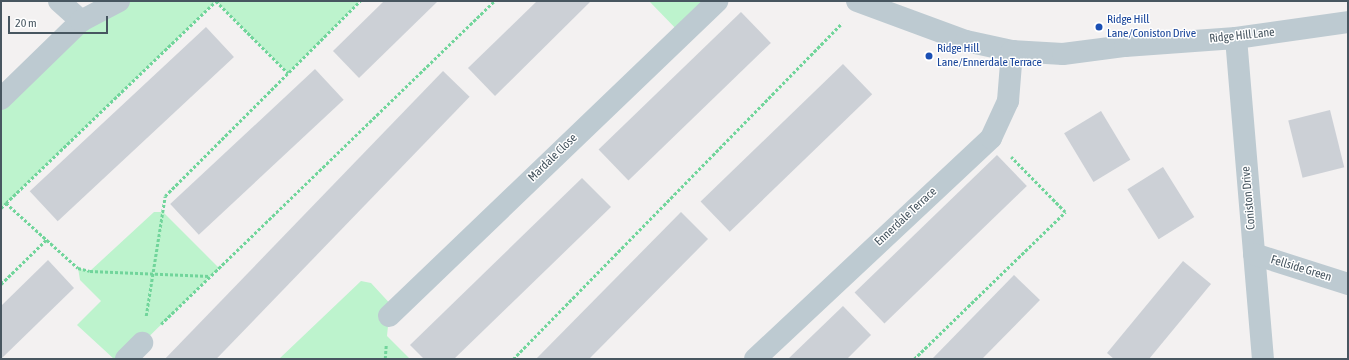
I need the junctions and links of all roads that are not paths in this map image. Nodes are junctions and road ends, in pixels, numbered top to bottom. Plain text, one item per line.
1 (59, 1) edge
2 (119, 1) edge
3 (718, 1) edge
4 (859, 2) edge
5 (81, 21) junction
6 (1348, 22) edge
7 (1236, 38) junction
8 (1012, 50) junction
9 (1, 99) edge
10 (1254, 254) junction
11 (1348, 284) edge
12 (389, 316) dead end
13 (142, 342) road end
14 (126, 359) edge
15 (755, 359) edge
16 (1263, 359) edge

1 - 5 street
2 - 5 street
3 - 12 street, Mardale Close
4 - 8 street, Ridge Hill Lane
5 - 9 street
6 - 7 street, Ridge Hill Lane
7 - 8 street, Ridge Hill Lane
7 - 10 street, Coniston Drive
8 - 15 street, Ennerdale Terrace
10 - 11 street, Fellside Green
10 - 16 street, Coniston Drive
13 - 14 street

